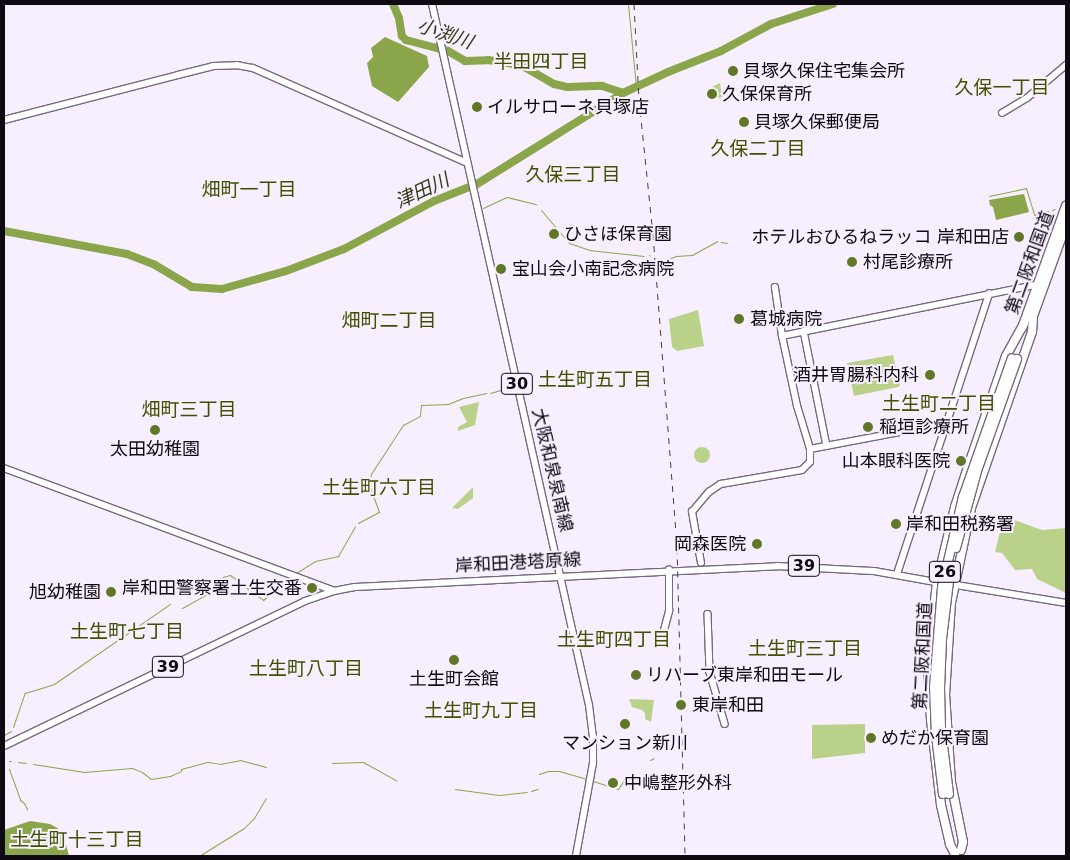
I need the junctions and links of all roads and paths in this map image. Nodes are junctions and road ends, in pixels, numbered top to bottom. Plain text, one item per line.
1 (432, 4) edge
2 (1066, 65) edge
3 (1002, 113) dead end
4 (4, 120) edge
5 (467, 163) junction
6 (1066, 206) edge
7 (1066, 225) edge
8 (1046, 283) junction
9 (1038, 285) junction
10 (775, 288) dead end
11 (989, 294) junction
12 (1033, 316) junction
13 (1024, 324) junction
14 (804, 331) junction
15 (782, 336) junction
16 (1014, 359) junction
17 (947, 423) junction
18 (827, 446) junction
19 (810, 449) junction
20 (4, 468) edge
21 (701, 563) dead end
22 (670, 570) junction
23 (897, 574) junction
24 (562, 575) junction
25 (937, 582) junction
26 (954, 585) junction
27 (334, 591) junction
28 (1066, 603) edge
29 (708, 614) dead end
30 (663, 644) dead end
31 (725, 724) dead end
32 (4, 746) edge
33 (959, 854) edge
34 (576, 856) edge

1 - 5 main road, 大阪和泉泉南線 / 30
2 - 3 street
4 - 5 street
5 - 24 main road, 大阪和泉泉南線 / 30
6 - 9 highway, 第二阪和国道 / 26
7 - 8 highway, 第二阪和国道 / 26
8 - 9 street
8 - 12 highway, 第二阪和国道 / 26
9 - 11 street
9 - 13 highway, 第二阪和国道 / 26
10 - 15 street
11 - 14 street
11 - 17 street
12 - 16 highway, 第二阪和国道 / 26
12 - 26 highway, 26
13 - 16 highway, 第二阪和国道 / 26
13 - 25 highway, 26
14 - 15 street
14 - 18 street
15 - 19 street
16 - 33 highway, 第二阪和国道 / 26, bridge
17 - 18 street
17 - 23 street
18 - 19 street
19 - 21 street
20 - 27 street
22 - 23 main road, 岸和田港塔原線 / 39
22 - 24 main road, 岸和田港塔原線 / 39
22 - 30 street
23 - 25 main road, 岸和田港塔原線 / 39
24 - 27 main road, 岸和田港塔原線 / 39
24 - 34 main road, 大阪和泉泉南線 / 30
25 - 26 main road, 岸和田港塔原線 / 39
25 - 33 highway, 26
26 - 28 main road, 岸和田港塔原線 / 39
26 - 33 highway, 26
27 - 32 main road, 岸和田港塔原線 / 39
29 - 31 street

